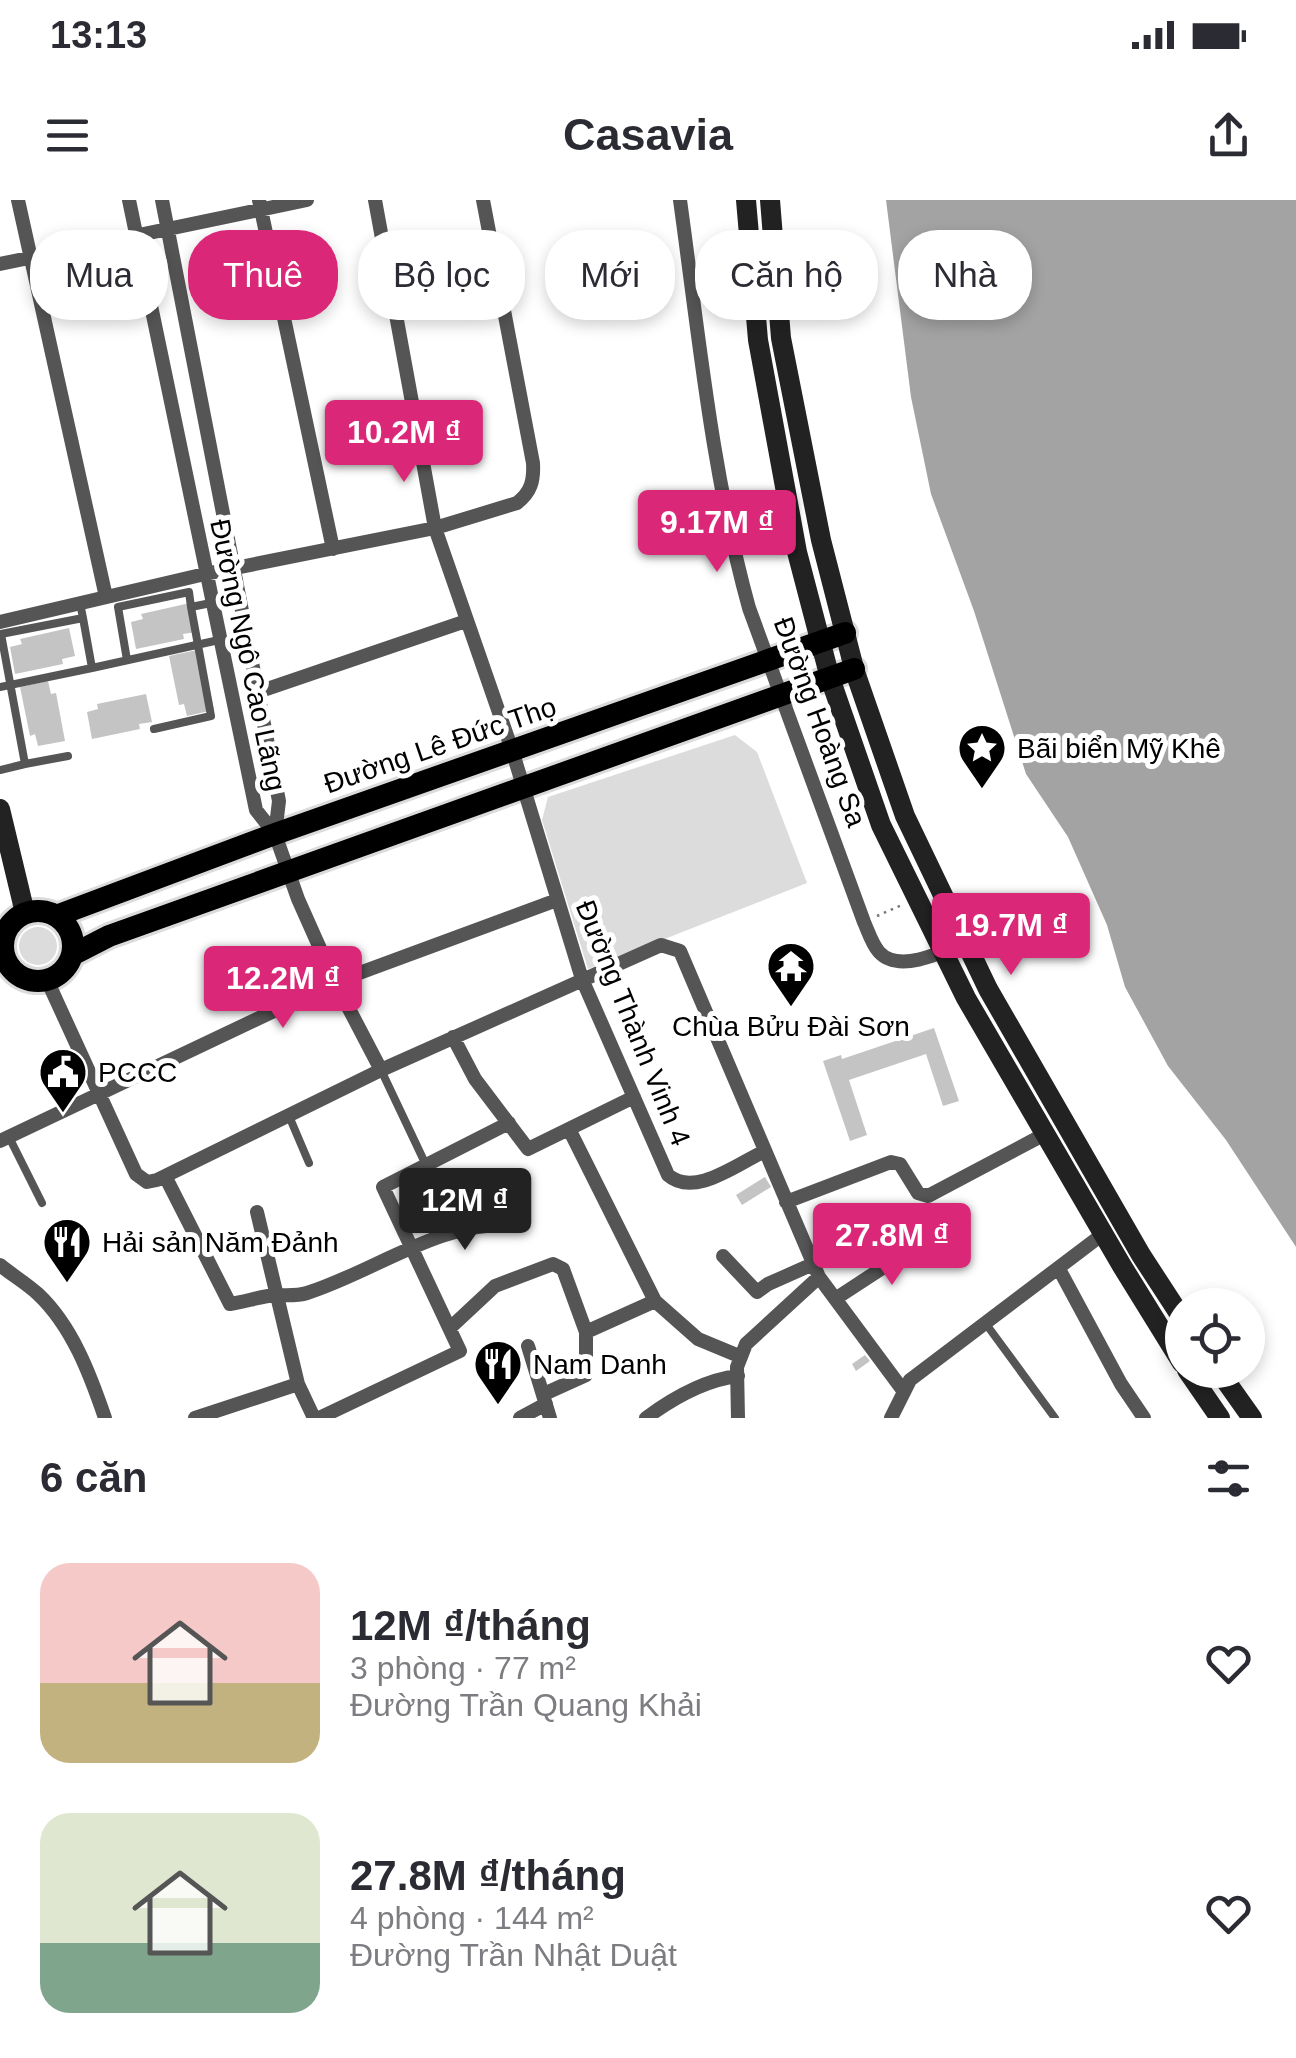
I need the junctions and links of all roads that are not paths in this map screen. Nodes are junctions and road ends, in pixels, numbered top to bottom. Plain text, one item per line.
1 (18, 200) edge
2 (128, 200) edge
3 (162, 200) edge
4 (307, 200) edge
5 (375, 200) edge
6 (484, 200) edge
7 (680, 200) edge
8 (746, 200) edge
9 (770, 200) edge
10 (260, 204) edge
11 (135, 230) edge
12 (168, 230) edge
13 (168, 231) joint
14 (30, 257) joint
15 (0, 264) edge
16 (44, 320) edge
17 (153, 320) edge
18 (436, 528) junction
19 (333, 549) junction
20 (233, 568) junction
21 (205, 574) junction
22 (138, 596) junction
23 (106, 597) junction
24 (211, 603) junction
25 (192, 607) junction
26 (82, 610) junction
27 (466, 621) junction
28 (0, 622) edge
29 (845, 633) junction
30 (219, 640) junction
31 (821, 642) junction
32 (198, 643) junction
33 (127, 660) junction
34 (769, 662) junction
35 (92, 668) junction
36 (225, 669) junction
37 (854, 669) junction
38 (203, 674) junction
39 (830, 678) junction
40 (11, 685) junction
41 (0, 687) edge
42 (258, 692) junction
43 (781, 695) junction
44 (154, 729) dead end
45 (512, 750) junction
46 (68, 756) dead end
47 (25, 764) junction
48 (0, 770) edge
49 (524, 789) junction
50 (0, 809) edge
51 (275, 834) junction
52 (288, 873) junction
53 (556, 900) junction
54 (25, 914) junction
55 (56, 916) junction
56 (965, 942) junction
57 (2, 949) edge
58 (943, 952) junction
59 (72, 955) junction
60 (582, 978) junction
61 (10, 980) edge
62 (47, 980) junction
63 (335, 982) junction
64 (453, 1038) junction
65 (381, 1070) junction
66 (98, 1096) junction
67 (634, 1097) junction
68 (289, 1116) junction
69 (510, 1123) junction
70 (568, 1129) junction
71 (1044, 1134) junction
72 (4, 1138) edge
73 (763, 1152) junction
74 (309, 1163) dead end
75 (426, 1165) junction
76 (165, 1176) junction
77 (786, 1202) junction
78 (42, 1203) dead end
79 (257, 1212) dead end
80 (1122, 1222) junction
81 (515, 1226) dead end
82 (1103, 1234) junction
83 (411, 1250) junction
84 (882, 1255) dead end
85 (723, 1256) dead end
86 (0, 1265) edge
87 (1058, 1269) junction
88 (816, 1271) junction
89 (1165, 1291) edge
90 (275, 1296) junction
91 (836, 1299) junction
92 (656, 1301) junction
93 (986, 1324) junction
94 (450, 1328) junction
95 (586, 1332) junction
96 (1165, 1335) edge
97 (528, 1346) dead end
98 (739, 1356) junction
99 (738, 1376) junction
100 (298, 1384) junction
101 (1199, 1388) edge
102 (1231, 1388) edge
103 (902, 1389) junction
104 (547, 1405) edge
105 (105, 1418) edge
106 (195, 1418) edge
107 (316, 1418) edge
108 (520, 1418) edge
109 (646, 1418) edge
110 (738, 1418) edge
111 (891, 1418) edge
112 (1054, 1418) edge
113 (1144, 1418) edge
114 (1220, 1418) edge
115 (1252, 1418) edge

1 - 14 street
2 - 11 street, Đường Ngô Cao Lãng
3 - 12 street, Đường Ngô Cao Lãng
4 - 10 street
5 - 18 street, Đường Thành Vinh 4
6 - 18 street
7 - 34 street, Đường Hoàng Sa
8 - 31 main road, Đường Hoàng Sa
9 - 29 main road, Đường Hoàng Sa
10 - 13 street
10 - 19 street
13 - 20 street, Đường Ngô Cao Lãng
14 - 15 street
16 - 23 street
17 - 21 street, Đường Ngô Cao Lãng
18 - 19 street
18 - 27 street, Đường Thành Vinh 4
19 - 20 street
20 - 21 street
20 - 42 street, Đường Ngô Cao Lãng
21 - 22 street
21 - 24 street, Đường Ngô Cao Lãng
22 - 23 street
22 - 25 lane
22 - 33 lane
23 - 26 street
24 - 25 lane
24 - 30 street, Đường Ngô Cao Lãng
25 - 32 lane
26 - 28 street
26 - 35 lane
26 - 40 lane
27 - 42 street
27 - 45 street, Đường Thành Vinh 4
29 - 31 main road, Đường Lê Đức Thọ
29 - 37 main road, Đường Hoàng Sa
30 - 32 lane
30 - 36 street, Đường Ngô Cao Lãng
31 - 34 main road, Đường Lê Đức Thọ
31 - 39 main road, Đường Hoàng Sa
32 - 33 lane
32 - 38 lane
33 - 35 lane
34 - 43 street, Đường Hoàng Sa
34 - 45 main road, Đường Lê Đức Thọ
35 - 40 lane
36 - 38 lane
36 - 51 street, Đường Ngô Cao Lãng
37 - 39 main road
37 - 56 main road, Đường Hoàng Sa
38 - 44 lane
39 - 43 main road
39 - 58 main road, Đường Hoàng Sa
40 - 41 lane
40 - 47 lane
42 - 51 street, Đường Ngô Cao Lãng
43 - 49 main road
43 - 58 street, Đường Hoàng Sa
45 - 49 street, Đường Thành Vinh 4
45 - 51 main road, Đường Lê Đức Thọ
46 - 47 lane
47 - 48 lane
49 - 52 main road
49 - 53 street, Đường Thành Vinh 4
50 - 54 main road
51 - 52 street
51 - 55 main road, Đường Lê Đức Thọ
52 - 59 main road
52 - 63 street
53 - 60 street, Đường Thành Vinh 4
53 - 63 street
54 - 55 main road
54 - 57 main road
55 - 59 main road
56 - 58 street, Đường Hoàng Sa
56 - 80 main road, Đường Hoàng Sa
57 - 61 main road
58 - 71 main road, Đường Hoàng Sa
59 - 62 main road
60 - 64 street
60 - 67 street, Đường Thành Vinh 4
60 - 73 street
61 - 62 main road
62 - 66 street
63 - 65 street
63 - 66 street
64 - 65 street
64 - 69 street
65 - 68 street
65 - 75 lane
66 - 72 street
66 - 76 street
67 - 70 street
67 - 73 street, Đường Thành Vinh 4
68 - 74 lane
68 - 76 street
69 - 70 street
69 - 75 street
70 - 92 street
71 - 77 street
71 - 82 main road, Đường Hoàng Sa
72 - 78 lane
73 - 77 street
75 - 83 street
76 - 90 street
77 - 88 street
79 - 90 street
80 - 82 main road
80 - 89 main road, Đường Hoàng Sa
81 - 83 street
82 - 87 street
82 - 96 main road, Đường Hoàng Sa
83 - 90 street
83 - 94 street
84 - 91 street
85 - 88 street
86 - 105 street
87 - 93 street
87 - 113 street
88 - 91 street
88 - 98 street
90 - 100 street
91 - 103 street
92 - 95 street
92 - 98 street
93 - 103 street
93 - 112 lane
94 - 95 street
94 - 107 street
95 - 104 street
97 - 104 street
98 - 99 street
99 - 109 street
99 - 110 street
100 - 106 street
100 - 107 street
101 - 114 main road
102 - 115 main road
103 - 111 street
104 - 108 street

